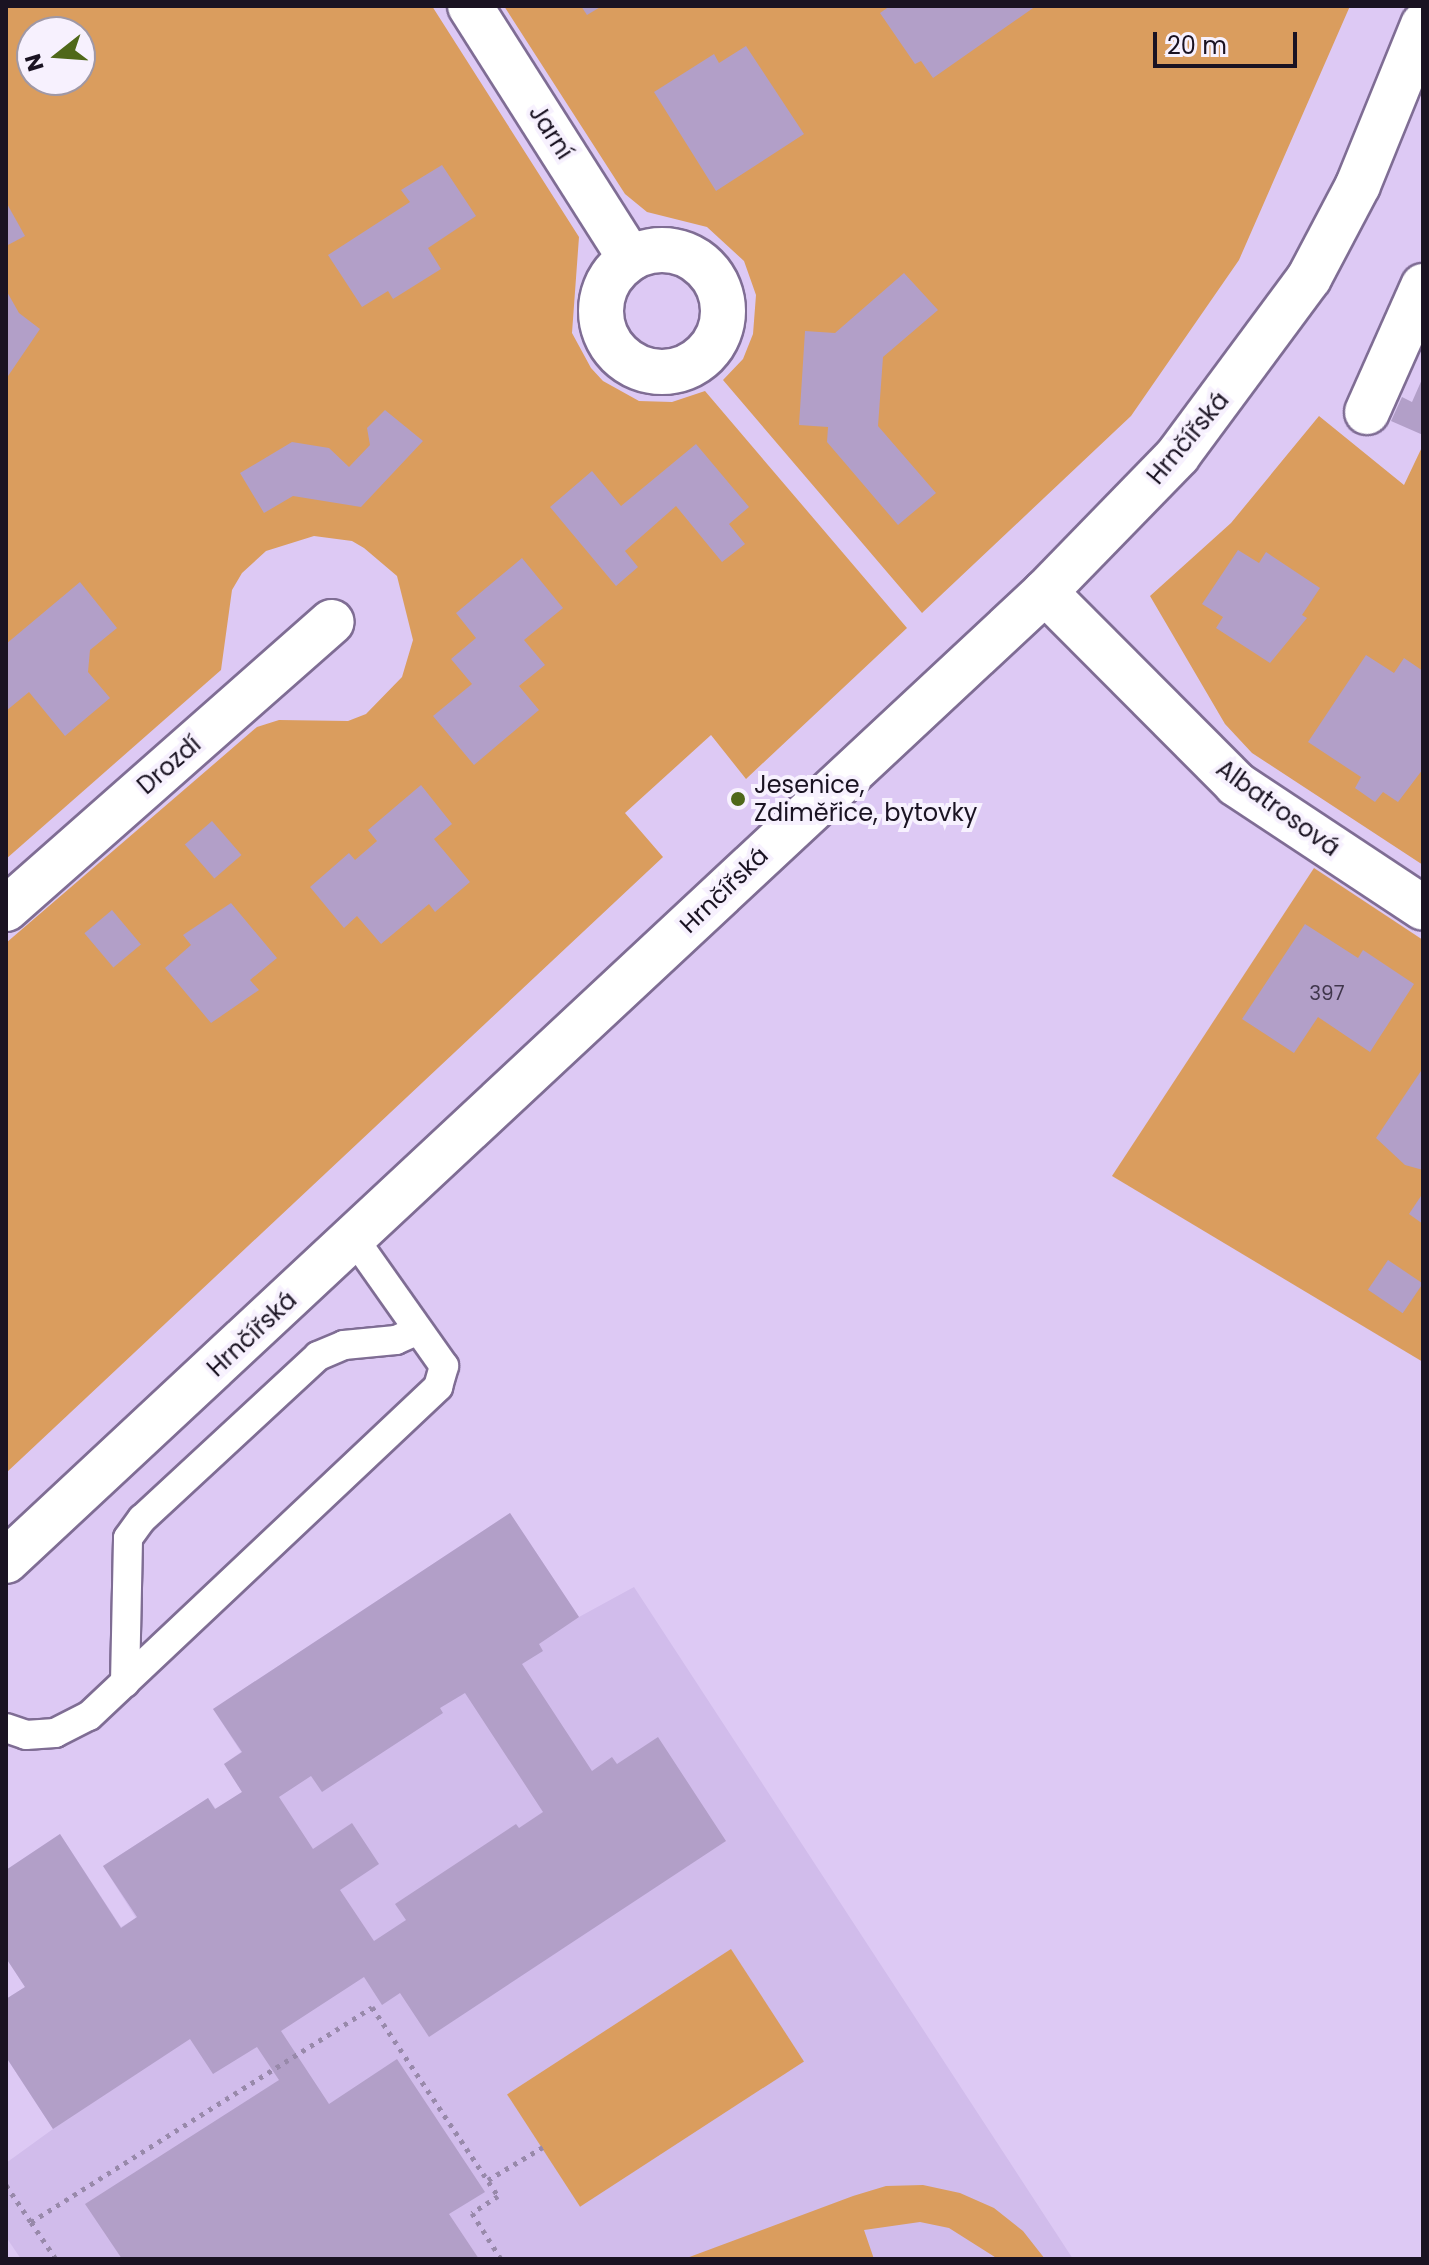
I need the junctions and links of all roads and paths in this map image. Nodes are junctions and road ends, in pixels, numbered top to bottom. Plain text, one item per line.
1 (470, 6) edge
2 (1423, 25) edge
3 (630, 258) dead end
4 (1423, 286) edge
5 (1367, 412) dead end
6 (1045, 592) junction
7 (332, 622) dead end
8 (1423, 908) edge
9 (6, 909) edge
10 (355, 1240) junction
11 (418, 1330) junction
12 (6, 1561) edge
13 (125, 1683) junction
14 (6, 1728) edge
15 (543, 2147) dead end
16 (488, 2180) junction
17 (6, 2185) edge
18 (31, 2222) junction
19 (56, 2259) edge
20 (501, 2259) edge

1 - 3 street, Jarní
2 - 6 street, Hrnčířská
4 - 5 street
6 - 8 street, Albatrosová
6 - 10 street, Hrnčířská
7 - 9 street, Drozdí
10 - 11 lane
10 - 12 street, Hrnčířská
11 - 13 lane
11 - 13 lane
13 - 14 lane
15 - 16 path
16 - 18 path
16 - 20 path
17 - 18 path
18 - 19 path

